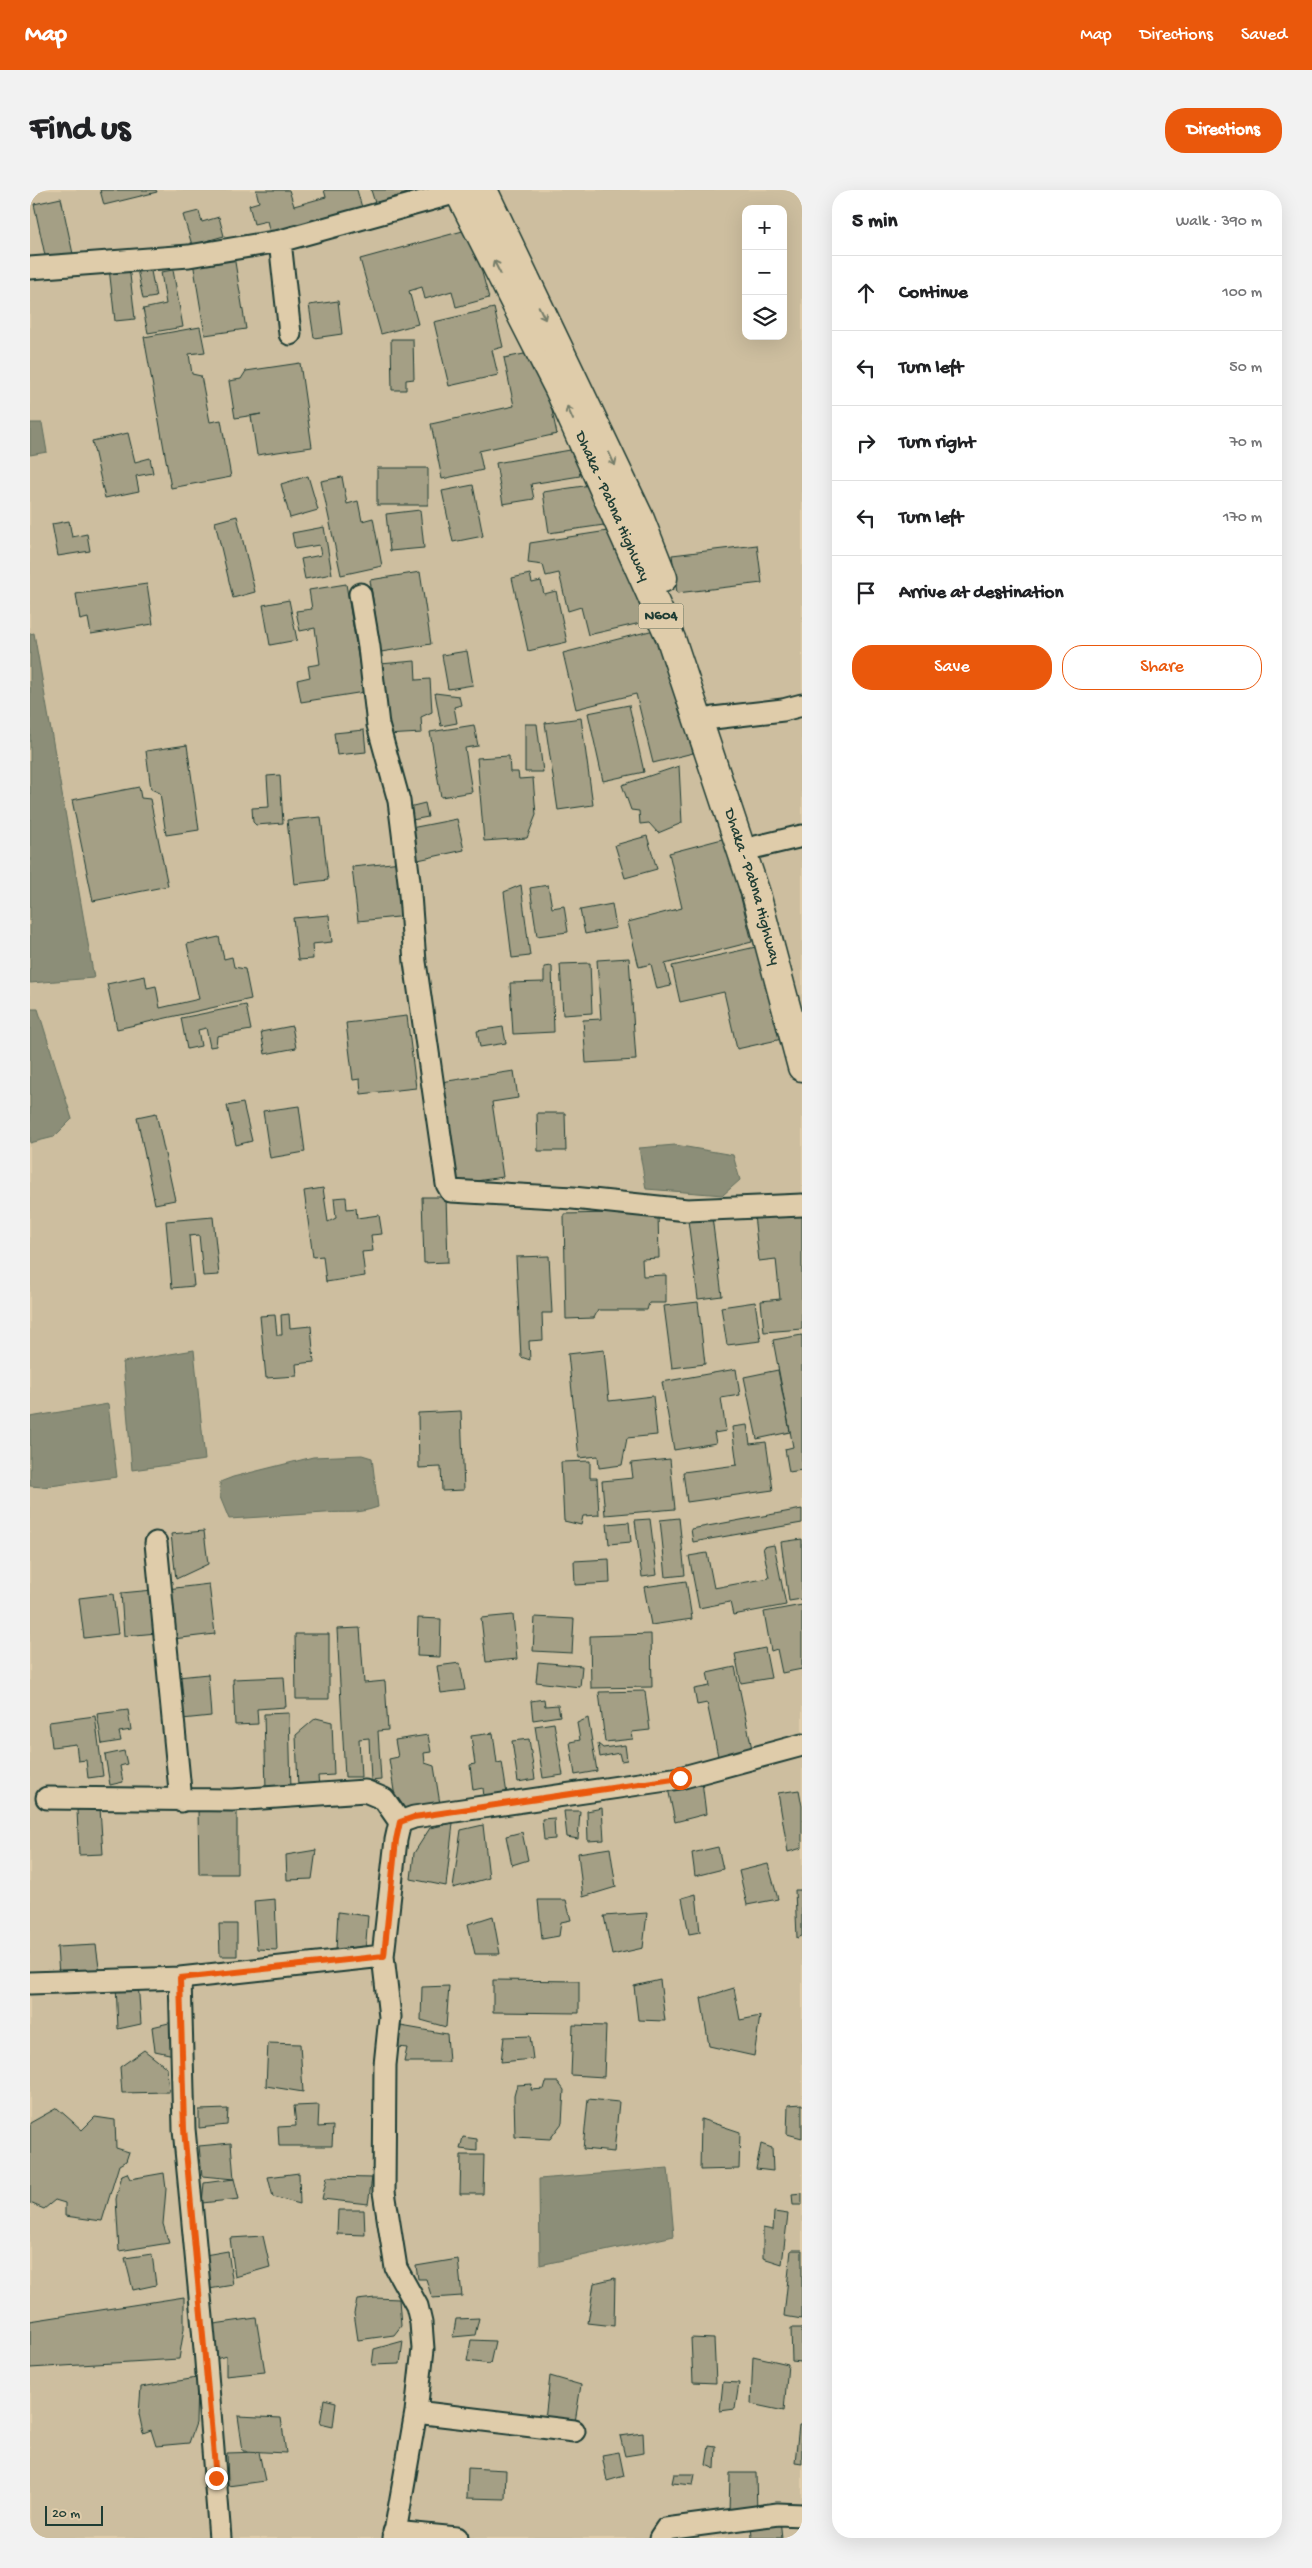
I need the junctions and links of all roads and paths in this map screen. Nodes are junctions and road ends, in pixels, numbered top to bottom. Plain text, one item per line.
1 (466, 191) edge
2 (280, 241) junction
3 (30, 268) edge
4 (290, 334) dead end
5 (360, 594) dead end
6 (802, 705) edge
7 (713, 718) junction
8 (802, 836) edge
9 (756, 847) junction
10 (802, 1007) edge
11 (802, 1067) edge
12 (802, 1205) edge
13 (156, 1543) dead end
14 (802, 1745) edge
15 (47, 1798) dead end
16 (181, 1800) junction
17 (400, 1822) junction
18 (384, 1956) junction
19 (180, 1978) junction
20 (30, 1983) edge
21 (416, 2412) junction
22 (574, 2431) dead end
23 (802, 2515) edge
24 (394, 2535) edge
25 (220, 2538) edge
26 (457, 2538) edge
27 (660, 2538) edge

1 - 2 street
1 -> 7 highway, Dhaka - Pabna Highway / N604
11 -> 1 highway, Dhaka - Pabna Highway / N604
2 - 3 street
2 - 4 street
5 - 12 street
6 - 7 street
7 - 9 highway, Dhaka - Pabna Highway / N604
8 - 9 street
9 - 10 highway, Dhaka - Pabna Highway / N604
13 - 16 street
14 - 17 street
15 - 16 street
16 - 17 street
17 - 18 street
18 - 19 street
18 - 21 street
19 - 20 street
19 - 25 street
21 - 22 street
21 - 24 street
23 - 27 street
24 - 26 street

